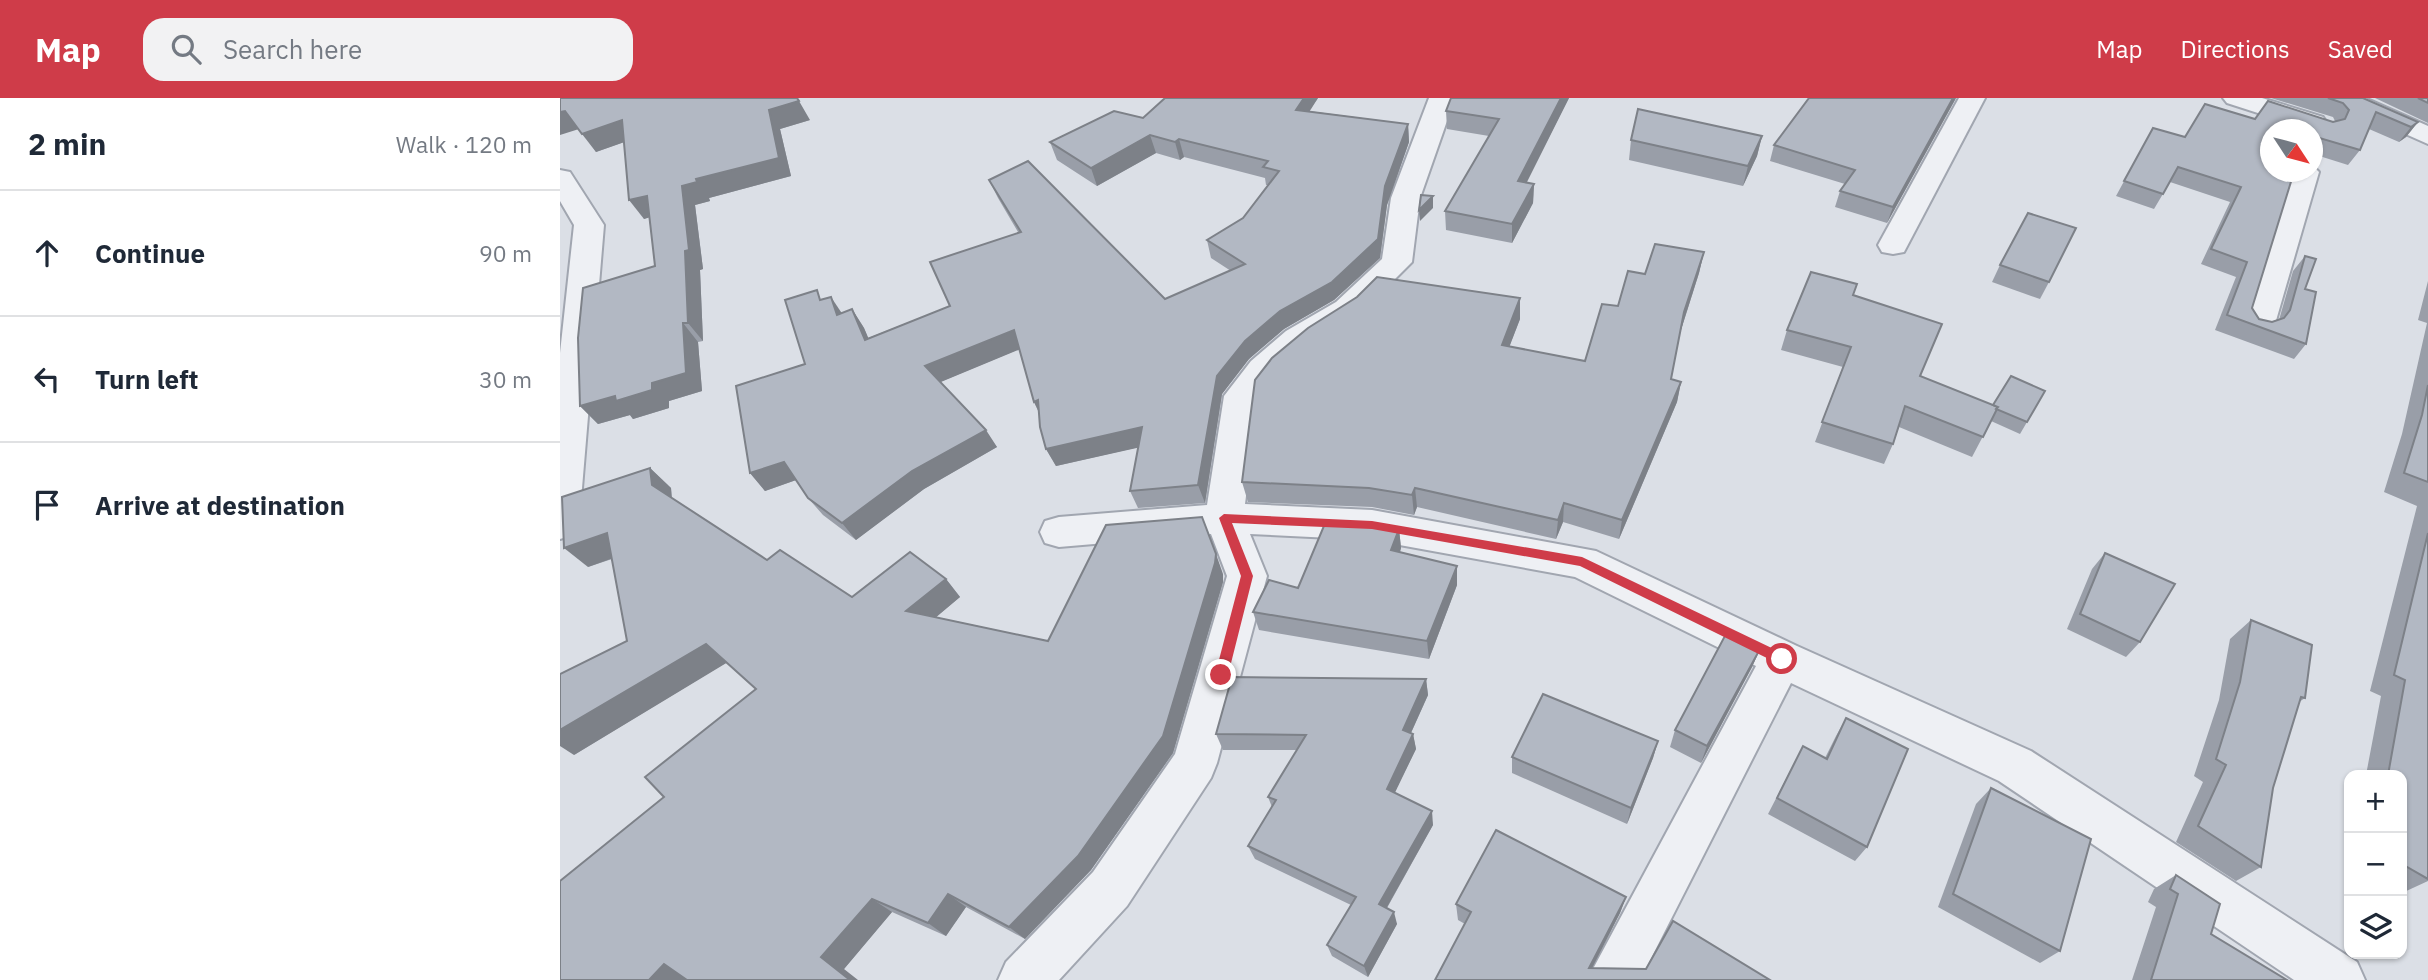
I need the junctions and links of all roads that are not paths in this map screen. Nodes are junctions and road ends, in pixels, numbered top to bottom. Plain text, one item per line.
1 (1442, 98) edge
2 (1972, 98) edge
3 (2236, 98) edge
4 (2347, 109) edge
5 (2428, 121) edge
6 (2428, 136) edge
7 (2323, 138) edge
8 (560, 178) edge
9 (2302, 182) edge
10 (574, 226) edge
11 (1893, 246) dead end
12 (2259, 324) edge
13 (1224, 518) junction
14 (560, 524) edge
15 (1059, 532) dead end
16 (1782, 659) junction
17 (1024, 980) edge
18 (1613, 980) edge
19 (2339, 980) edge

1 - 13 street
2 - 11 street
3 - 4 street
4 - 5 street
4 - 6 street
4 - 7 street
8 - 10 street
9 - 12 street
10 - 14 street
13 - 15 street
13 - 16 street
13 - 17 street
16 - 18 street
16 - 19 street

